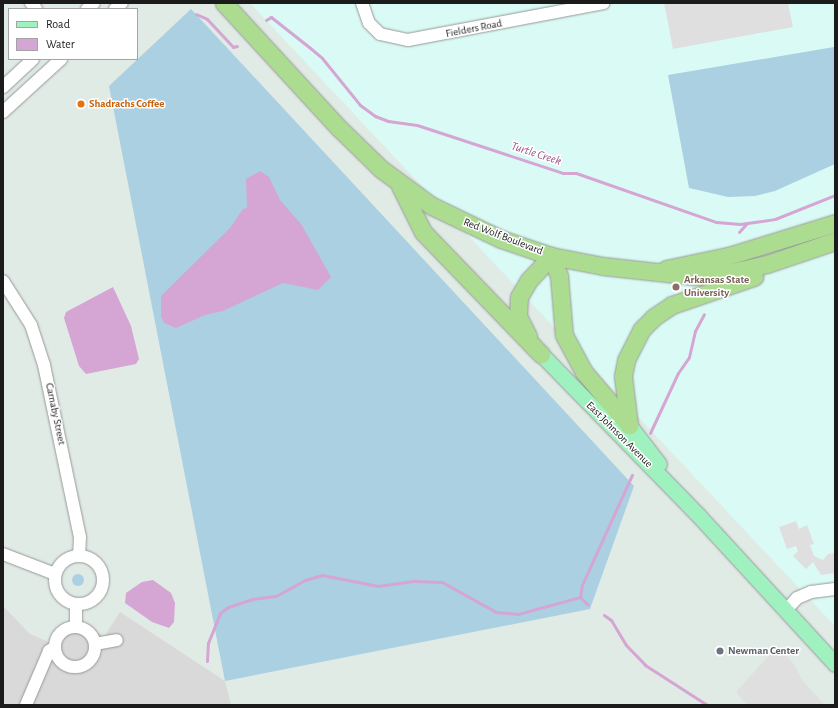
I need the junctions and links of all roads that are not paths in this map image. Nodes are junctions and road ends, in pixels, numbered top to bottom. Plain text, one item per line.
1 (224, 3) edge
2 (362, 3) edge
3 (604, 3) edge
4 (32, 60) edge
5 (60, 60) edge
6 (3, 87) edge
7 (3, 112) edge
8 (399, 184) junction
9 (835, 223) edge
10 (835, 241) edge
11 (806, 252) junction
12 (551, 256) junction
13 (659, 271) junction
14 (3, 281) edge
15 (541, 354) junction
16 (629, 425) junction
17 (699, 516) junction
18 (3, 554) edge
19 (79, 556) junction
20 (55, 574) junction
21 (835, 588) edge
22 (76, 604) junction
23 (786, 610) junction
24 (76, 627) junction
25 (117, 640) dead end
26 (95, 644) junction
27 (55, 647) junction
28 (62, 663) junction
29 (835, 664) edge
30 (42, 666) junction
31 (26, 705) edge

1 - 8 highway, Red Wolf Boulevard
2 - 3 street, Fielders Road
4 - 6 street
5 - 7 street
8 - 12 highway, Red Wolf Boulevard
8 - 15 highway
9 - 13 highway, Red Wolf Boulevard
10 - 11 highway, Red Wolf Boulevard
11 - 13 highway, Red Wolf Boulevard
11 - 16 highway
12 - 13 highway, Red Wolf Boulevard
12 - 15 highway
12 - 16 highway
14 - 19 street, Carnaby Street
15 - 17 main road, East Johnson Avenue
16 - 17 main road, East Johnson Avenue
17 - 23 main road, East Johnson Avenue
18 - 20 street
19 - 20 street
19 - 22 street
20 - 22 street
21 - 23 street
22 - 24 street
23 - 29 main road, East Johnson Avenue
24 - 26 street
24 - 27 street
25 - 26 street
26 - 28 street
27 - 28 street
27 - 30 street
28 - 30 street
30 - 31 street

